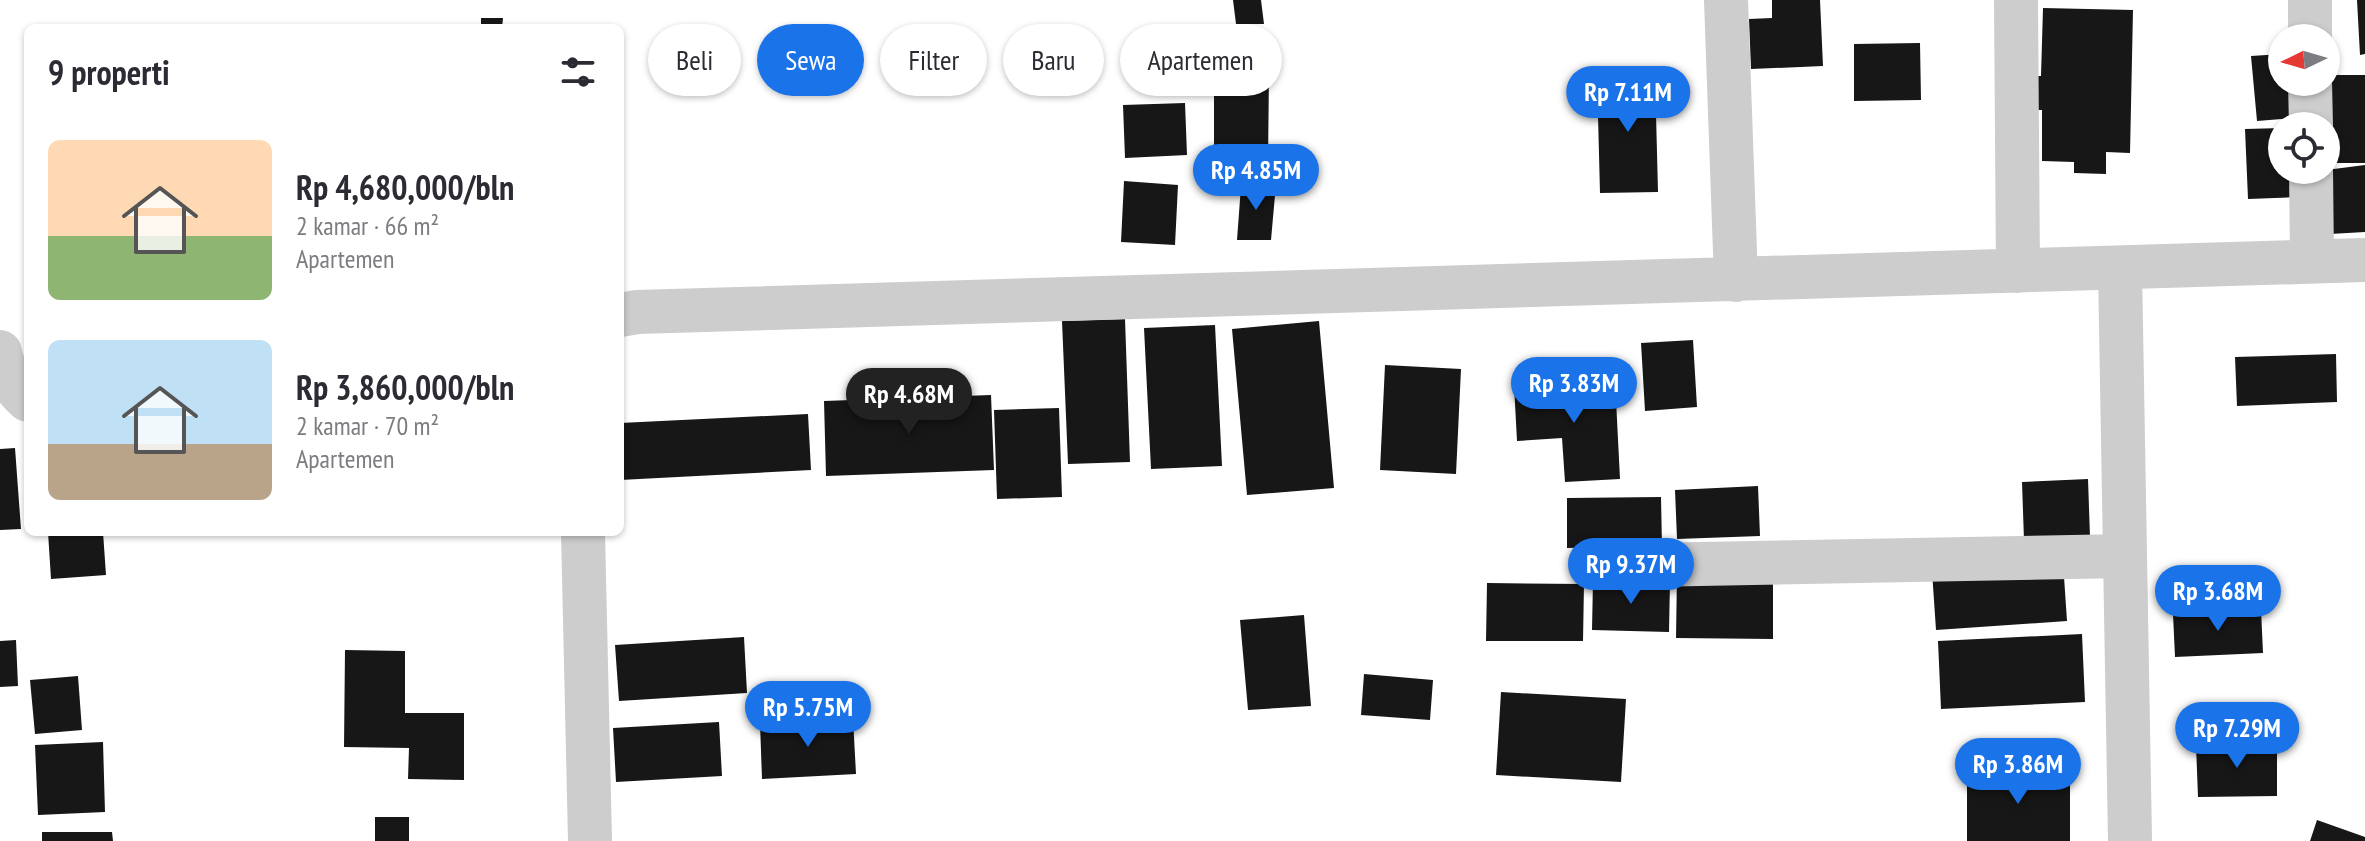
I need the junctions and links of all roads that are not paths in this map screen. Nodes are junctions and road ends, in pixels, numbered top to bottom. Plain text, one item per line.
1 (1726, 0) edge
2 (2016, 0) edge
3 (2310, 0) edge
4 (2310, 24) edge
5 (2311, 184) edge
6 (2312, 260) junction
7 (2365, 260) edge
8 (2120, 268) junction
9 (2018, 271) junction
10 (1736, 280) junction
11 (624, 315) edge
12 (0, 352) edge
13 (24, 396) edge
14 (583, 536) edge
15 (2124, 556) junction
16 (1592, 566) dead end
17 (590, 841) edge
18 (2130, 841) edge

1 - 10 street
2 - 9 street
3 - 4 street
5 - 6 street
6 - 7 street
6 - 8 street
8 - 9 street
8 - 15 street
9 - 10 street
10 - 11 street
12 - 13 street
14 - 17 street
15 - 16 street
15 - 18 street

